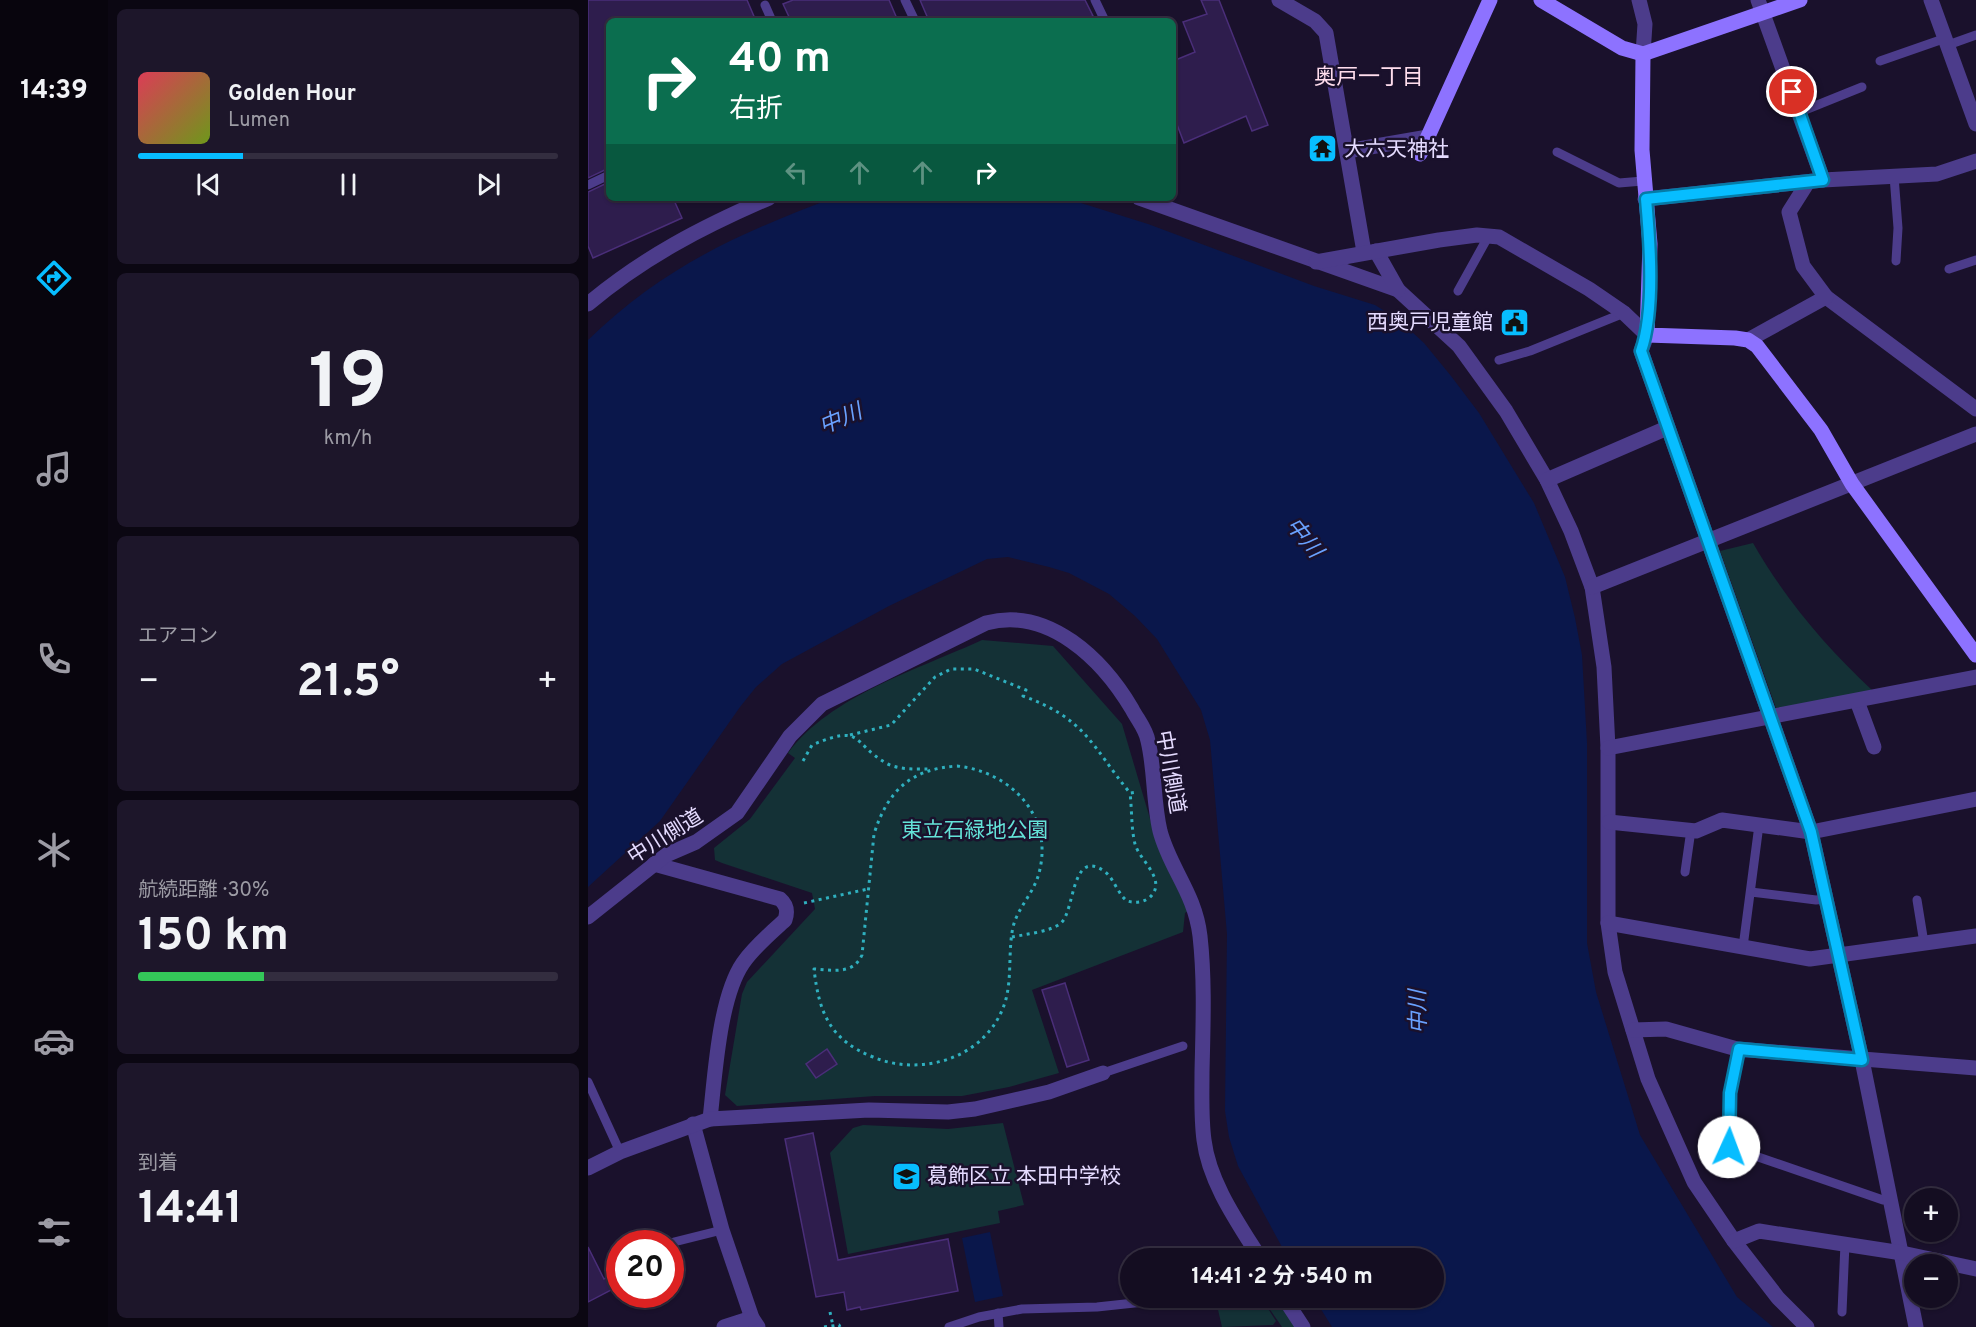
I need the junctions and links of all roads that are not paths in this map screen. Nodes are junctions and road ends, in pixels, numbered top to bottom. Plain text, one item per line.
1 (905, 0) edge
2 (1095, 0) edge
3 (1279, 0) edge
4 (1490, 0) edge
5 (1541, 0) edge
6 (1639, 0) edge
7 (1800, 0) edge
8 (1931, 0) edge
9 (765, 5) dead end
10 (1299, 5) edge
11 (1761, 7) edge
12 (771, 18) edge
13 (914, 18) edge
14 (1104, 18) edge
15 (1976, 35) edge
16 (1947, 42) junction
17 (1642, 54) junction
18 (1880, 60) dead end
19 (1862, 87) dead end
20 (1800, 112) junction
21 (1976, 124) edge
22 (1428, 137) junction
23 (1347, 151) junction
24 (1557, 152) dead end
25 (1420, 154) dead end
26 (1976, 160) edge
27 (606, 176) edge
28 (1894, 176) junction
29 (1643, 181) junction
30 (1816, 181) junction
31 (588, 184) edge
32 (1646, 199) junction
33 (762, 201) edge
34 (1147, 201) edge
35 (1489, 235) junction
36 (1370, 251) junction
37 (1976, 260) edge
38 (1896, 261) dead end
39 (1316, 262) junction
40 (1949, 269) dead end
41 (1398, 290) junction
42 (1458, 291) dead end
43 (1826, 297) junction
44 (588, 304) edge
45 (1624, 314) junction
46 (1647, 335) junction
47 (1748, 340) junction
48 (1499, 360) dead end
49 (1976, 409) edge
50 (1667, 428) junction
51 (1976, 434) edge
52 (1547, 480) junction
53 (1852, 484) junction
54 (1709, 542) junction
55 (1592, 587) junction
56 (1976, 655) edge
57 (1976, 677) edge
58 (1857, 701) junction
59 (1772, 717) junction
60 (1874, 747) dead end
61 (1608, 748) junction
62 (1976, 799) edge
63 (1609, 822) junction
64 (1759, 825) junction
65 (1691, 830) junction
66 (1811, 832) junction
67 (696, 842) junction
68 (654, 864) junction
69 (1685, 872) dead end
70 (714, 879) junction
71 (1751, 892) junction
72 (1826, 899) junction
73 (1917, 900) dead end
74 (588, 917) edge
75 (1608, 923) junction
76 (1976, 936) edge
77 (1923, 943) junction
78 (1743, 947) junction
79 (1839, 956) junction
80 (1633, 1030) junction
81 (1183, 1046) dead end
82 (1739, 1049) junction
83 (1862, 1060) junction
84 (1976, 1068) edge
85 (1103, 1073) joint
86 (588, 1082) edge
87 (710, 1119) junction
88 (693, 1124) junction
89 (621, 1152) junction
90 (588, 1168) edge
91 (1889, 1199) junction
92 (722, 1230) junction
93 (684, 1240) edge
94 (1734, 1241) junction
95 (1845, 1244) junction
96 (1254, 1248) edge
97 (1902, 1253) junction
98 (1976, 1269) edge
99 (1120, 1305) edge
100 (1291, 1308) edge
101 (1842, 1312) dead end
102 (998, 1313) junction
103 (755, 1323) edge
104 (724, 1327) edge
105 (949, 1327) edge
106 (999, 1327) edge
107 (1303, 1327) edge
108 (1807, 1327) edge
109 (1916, 1327) edge

1 - 13 lane
2 - 14 lane
3 - 10 street
4 - 22 street
5 - 17 street
6 - 17 street
7 - 11 street
8 - 16 street
9 - 12 lane
10 - 23 street
11 - 17 street
11 - 20 street
15 - 16 lane
16 - 18 lane
16 - 21 street
17 - 29 street
19 - 20 lane
20 - 30 street
22 - 23 street
22 - 25 street
23 - 36 street
24 - 29 lane
26 - 28 street
27 - 31 lane
28 - 30 street
28 - 38 lane
29 - 32 street
30 - 32 street
30 - 43 street
32 - 46 street
33 - 44 street
34 - 39 street
35 - 36 street
35 - 42 lane
35 - 45 street
36 - 39 street
36 - 41 street
37 - 40 lane
39 - 41 street
41 - 52 street
43 - 47 street
43 - 49 street
45 - 46 street
45 - 48 lane
46 - 47 street
46 - 50 street
47 - 53 street
50 - 52 street
50 - 54 street
51 - 53 street
52 - 55 street
53 - 54 street
53 - 56 street
54 - 55 street
54 - 59 street
55 - 61 street
57 - 58 street
58 - 59 street
58 - 60 street
59 - 61 street
59 - 66 street
61 - 63 street
62 - 66 street
63 - 65 street
63 - 75 street
64 - 65 street
64 - 66 street
64 - 71 lane
65 - 69 lane
66 - 72 street
67 - 68 street, 中川側道
67 - 70 street
67 - 96 street, 中川側道
68 - 70 street
68 - 74 street, 中川側道
70 - 87 street
71 - 72 lane
71 - 78 lane
72 - 79 street
73 - 77 lane
75 - 78 street
75 - 80 street
76 - 77 street
77 - 79 street
78 - 79 street
79 - 83 street
80 - 82 street
80 - 94 street
81 - 85 lane
82 - 83 street
82 - 91 lane
83 - 84 street
83 - 91 street
85 - 87 street
86 - 89 lane
87 - 88 street
88 - 89 street
88 - 92 street
89 - 90 street
91 - 97 street
92 - 93 lane
92 - 103 street
94 - 95 street
94 - 108 street
95 - 97 street
95 - 101 lane
97 - 98 street
97 - 109 street
99 - 102 lane
100 - 107 street
102 - 105 lane
102 - 106 lane
103 - 104 street

